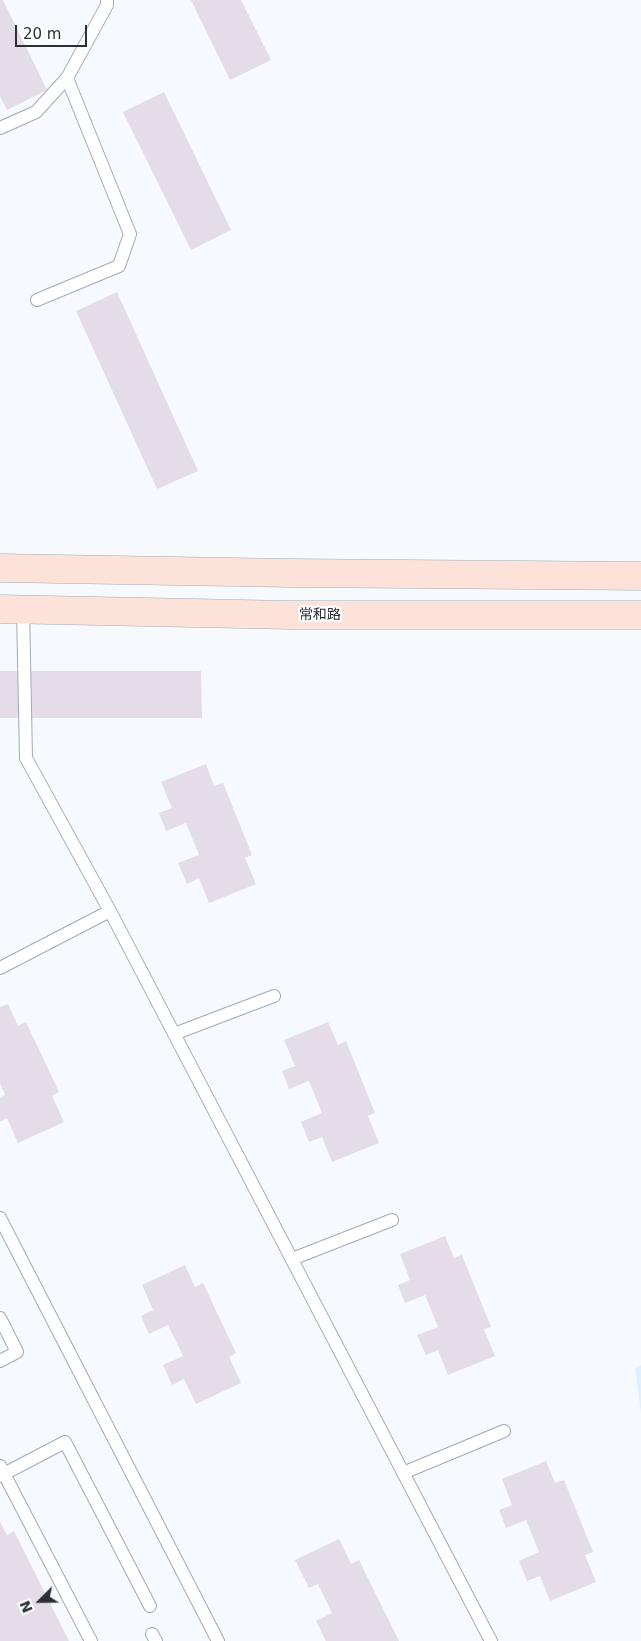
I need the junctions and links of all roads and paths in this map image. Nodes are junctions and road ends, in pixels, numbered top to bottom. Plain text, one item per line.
1 (107, 0) edge
2 (67, 78) junction
3 (0, 128) edge
4 (37, 300) dead end
5 (0, 568) edge
6 (641, 576) edge
7 (11, 609) edge
8 (641, 615) edge
9 (110, 911) junction
10 (0, 968) edge
11 (274, 996) dead end
12 (174, 1034) junction
13 (0, 1218) edge
14 (392, 1220) dead end
15 (292, 1259) junction
16 (0, 1318) edge
17 (0, 1362) edge
18 (504, 1431) dead end
19 (1, 1472) edge
20 (403, 1473) junction
21 (150, 1606) dead end
22 (92, 1641) edge
23 (218, 1641) edge
24 (491, 1641) edge

1 - 2 lane
2 - 3 lane
2 - 4 lane
5 - 6 street
7 - 8 street, 常和路
7 - 9 lane
9 - 10 lane
9 - 12 lane
11 - 12 lane
12 - 15 lane
13 - 23 lane
14 - 15 lane
15 - 20 lane
16 - 17 lane
18 - 20 lane
19 - 21 lane
19 - 22 lane
20 - 24 lane

